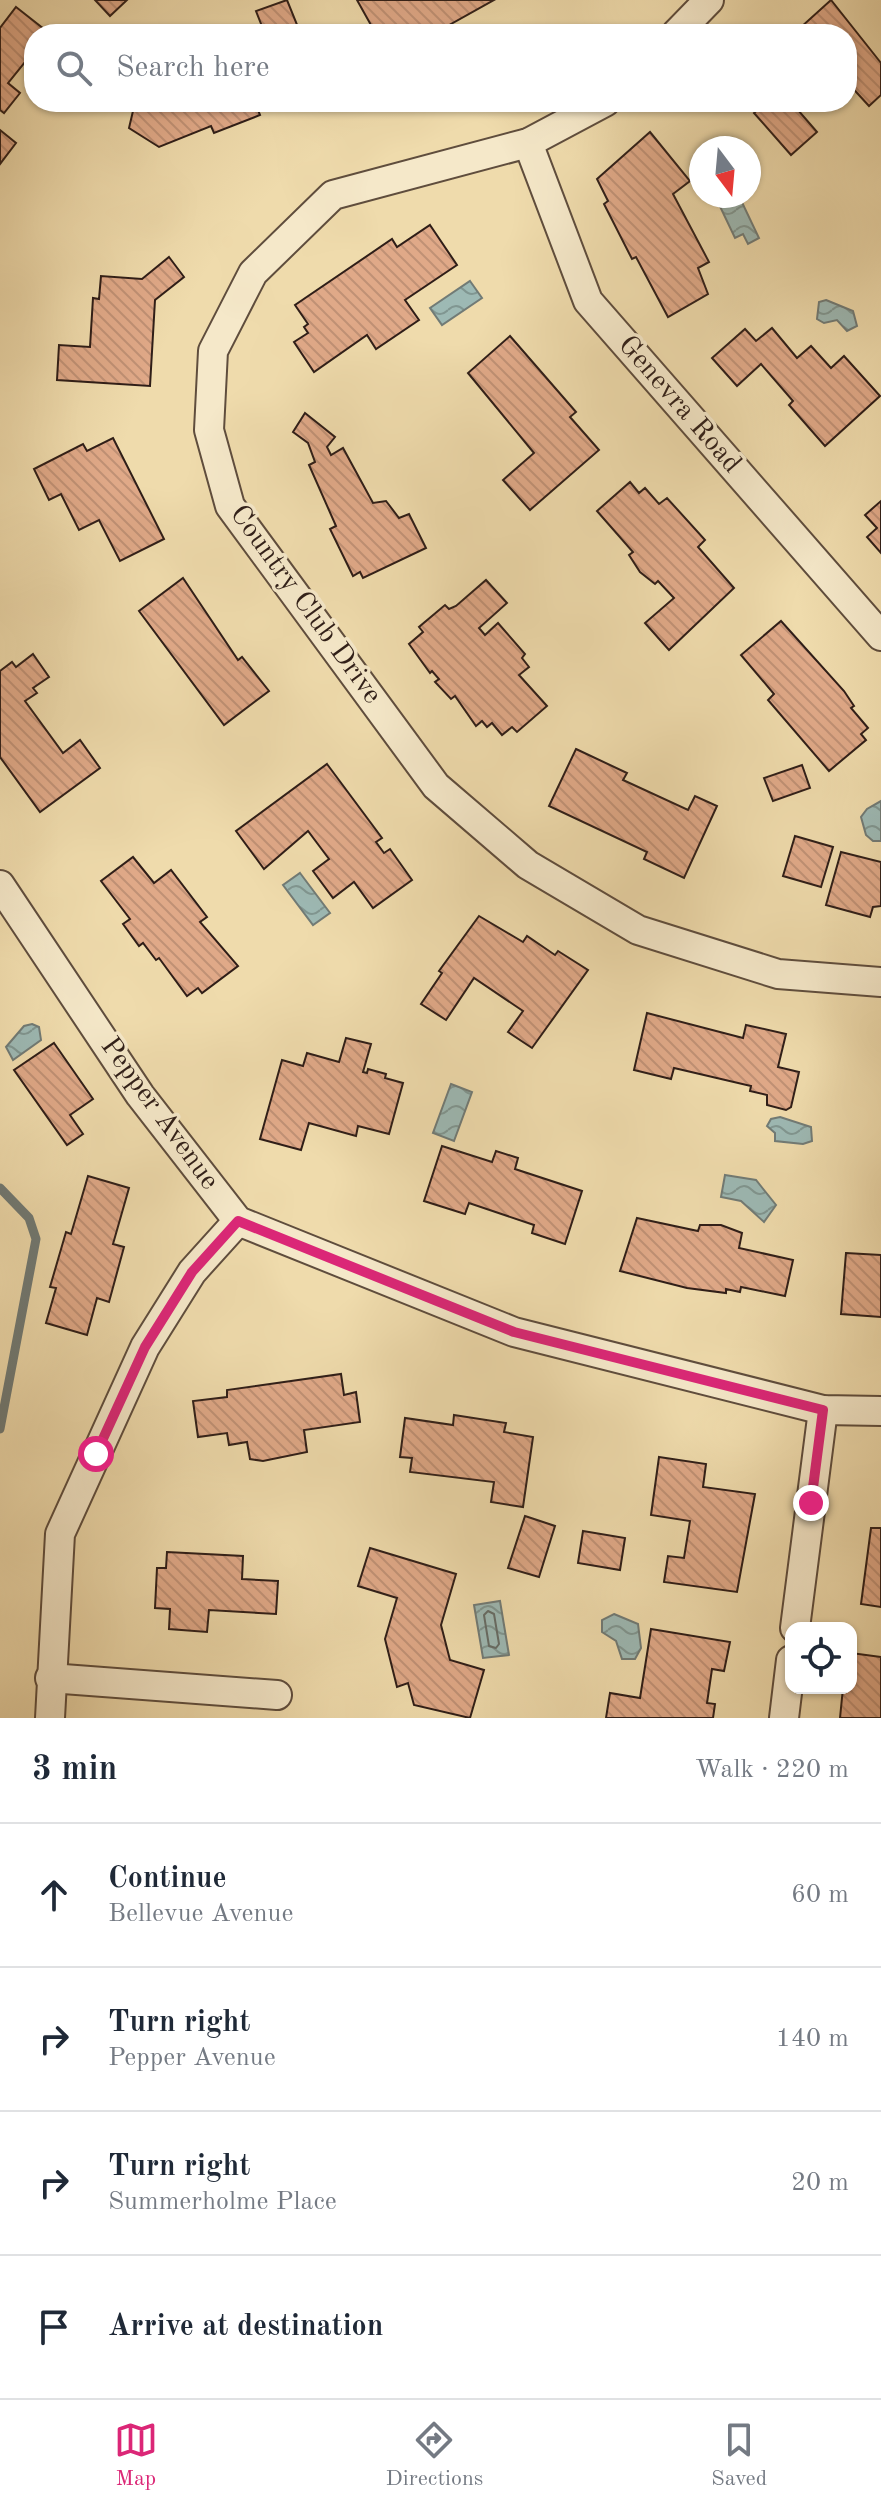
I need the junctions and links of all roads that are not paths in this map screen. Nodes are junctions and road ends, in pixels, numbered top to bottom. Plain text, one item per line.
1 (709, 0) edge
2 (686, 24) edge
3 (586, 112) edge
4 (528, 143) junction
5 (881, 636) edge
6 (0, 885) edge
7 (881, 982) edge
8 (238, 1221) junction
9 (823, 1410) junction
10 (881, 1411) edge
11 (796, 1622) edge
12 (50, 1678) junction
13 (787, 1694) edge
14 (277, 1695) dead end
15 (50, 1718) edge
16 (784, 1718) edge

1 - 2 street
3 - 4 street, Country Club Drive
4 - 5 street, Genevra Road
4 - 7 street, Country Club Drive
6 - 8 street, Pepper Avenue
8 - 9 street
8 - 12 street
9 - 10 street
9 - 11 street
12 - 14 street
12 - 15 street
13 - 16 street

